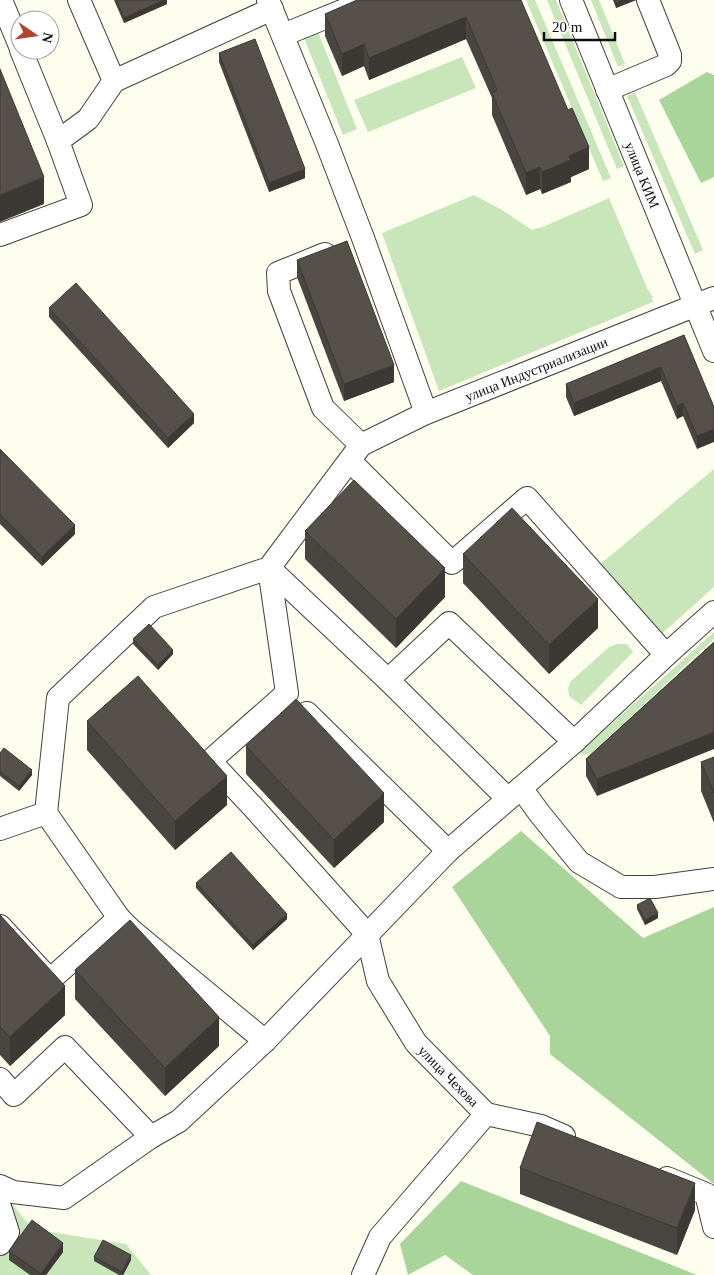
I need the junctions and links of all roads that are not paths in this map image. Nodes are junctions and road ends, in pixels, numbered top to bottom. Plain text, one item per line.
1 (2, 0) edge
2 (79, 0) edge
3 (369, 0) edge
4 (571, 0) edge
5 (648, 0) edge
6 (270, 5) edge
7 (10, 20) edge
8 (283, 35) junction
9 (25, 60) edge
10 (114, 81) junction
11 (607, 90) junction
12 (58, 141) junction
13 (0, 235) edge
14 (363, 238) junction
15 (705, 301) edge
16 (714, 351) edge
17 (426, 413) junction
18 (356, 453) junction
19 (270, 568) junction
20 (714, 612) edge
21 (666, 655) junction
22 (388, 680) junction
23 (287, 693) junction
24 (574, 742) junction
25 (514, 793) junction
26 (46, 813) junction
27 (0, 829) edge
28 (448, 851) junction
29 (714, 879) edge
30 (119, 918) junction
31 (0, 926) edge
32 (367, 934) junction
33 (265, 1041) junction
34 (0, 1079) edge
35 (486, 1114) junction
36 (152, 1137) junction
37 (587, 1145) edge
38 (651, 1171) edge
39 (0, 1186) edge
40 (0, 1206) edge
41 (714, 1227) edge
42 (0, 1244) edge
43 (364, 1275) edge

1 - 7 street
2 - 10 street
3 - 8 street
4 - 11 street, улица КИМ
5 - 11 street
6 - 8 street
6 - 10 street
8 - 14 street
9 - 12 street
10 - 12 street
11 - 15 street, улица КИМ
12 - 13 street
14 - 17 street
14 - 18 street
15 - 16 street, улица КИМ
15 - 17 street, улица Индустриализации
17 - 18 street, улица Индустриализации
18 - 19 street
18 - 21 street
19 - 22 street
19 - 23 street
19 - 26 street
20 - 21 street
21 - 24 street
22 - 24 street
22 - 25 street
23 - 28 street
23 - 32 street
24 - 25 street
25 - 28 street
25 - 29 street
26 - 27 street
26 - 30 street
28 - 32 street
30 - 31 street
30 - 33 street
32 - 33 street
32 - 35 street, улица Чехова
33 - 36 street
34 - 36 street
35 - 37 street
35 - 43 street, улица Чехова
36 - 39 street
38 - 41 street
40 - 42 street

